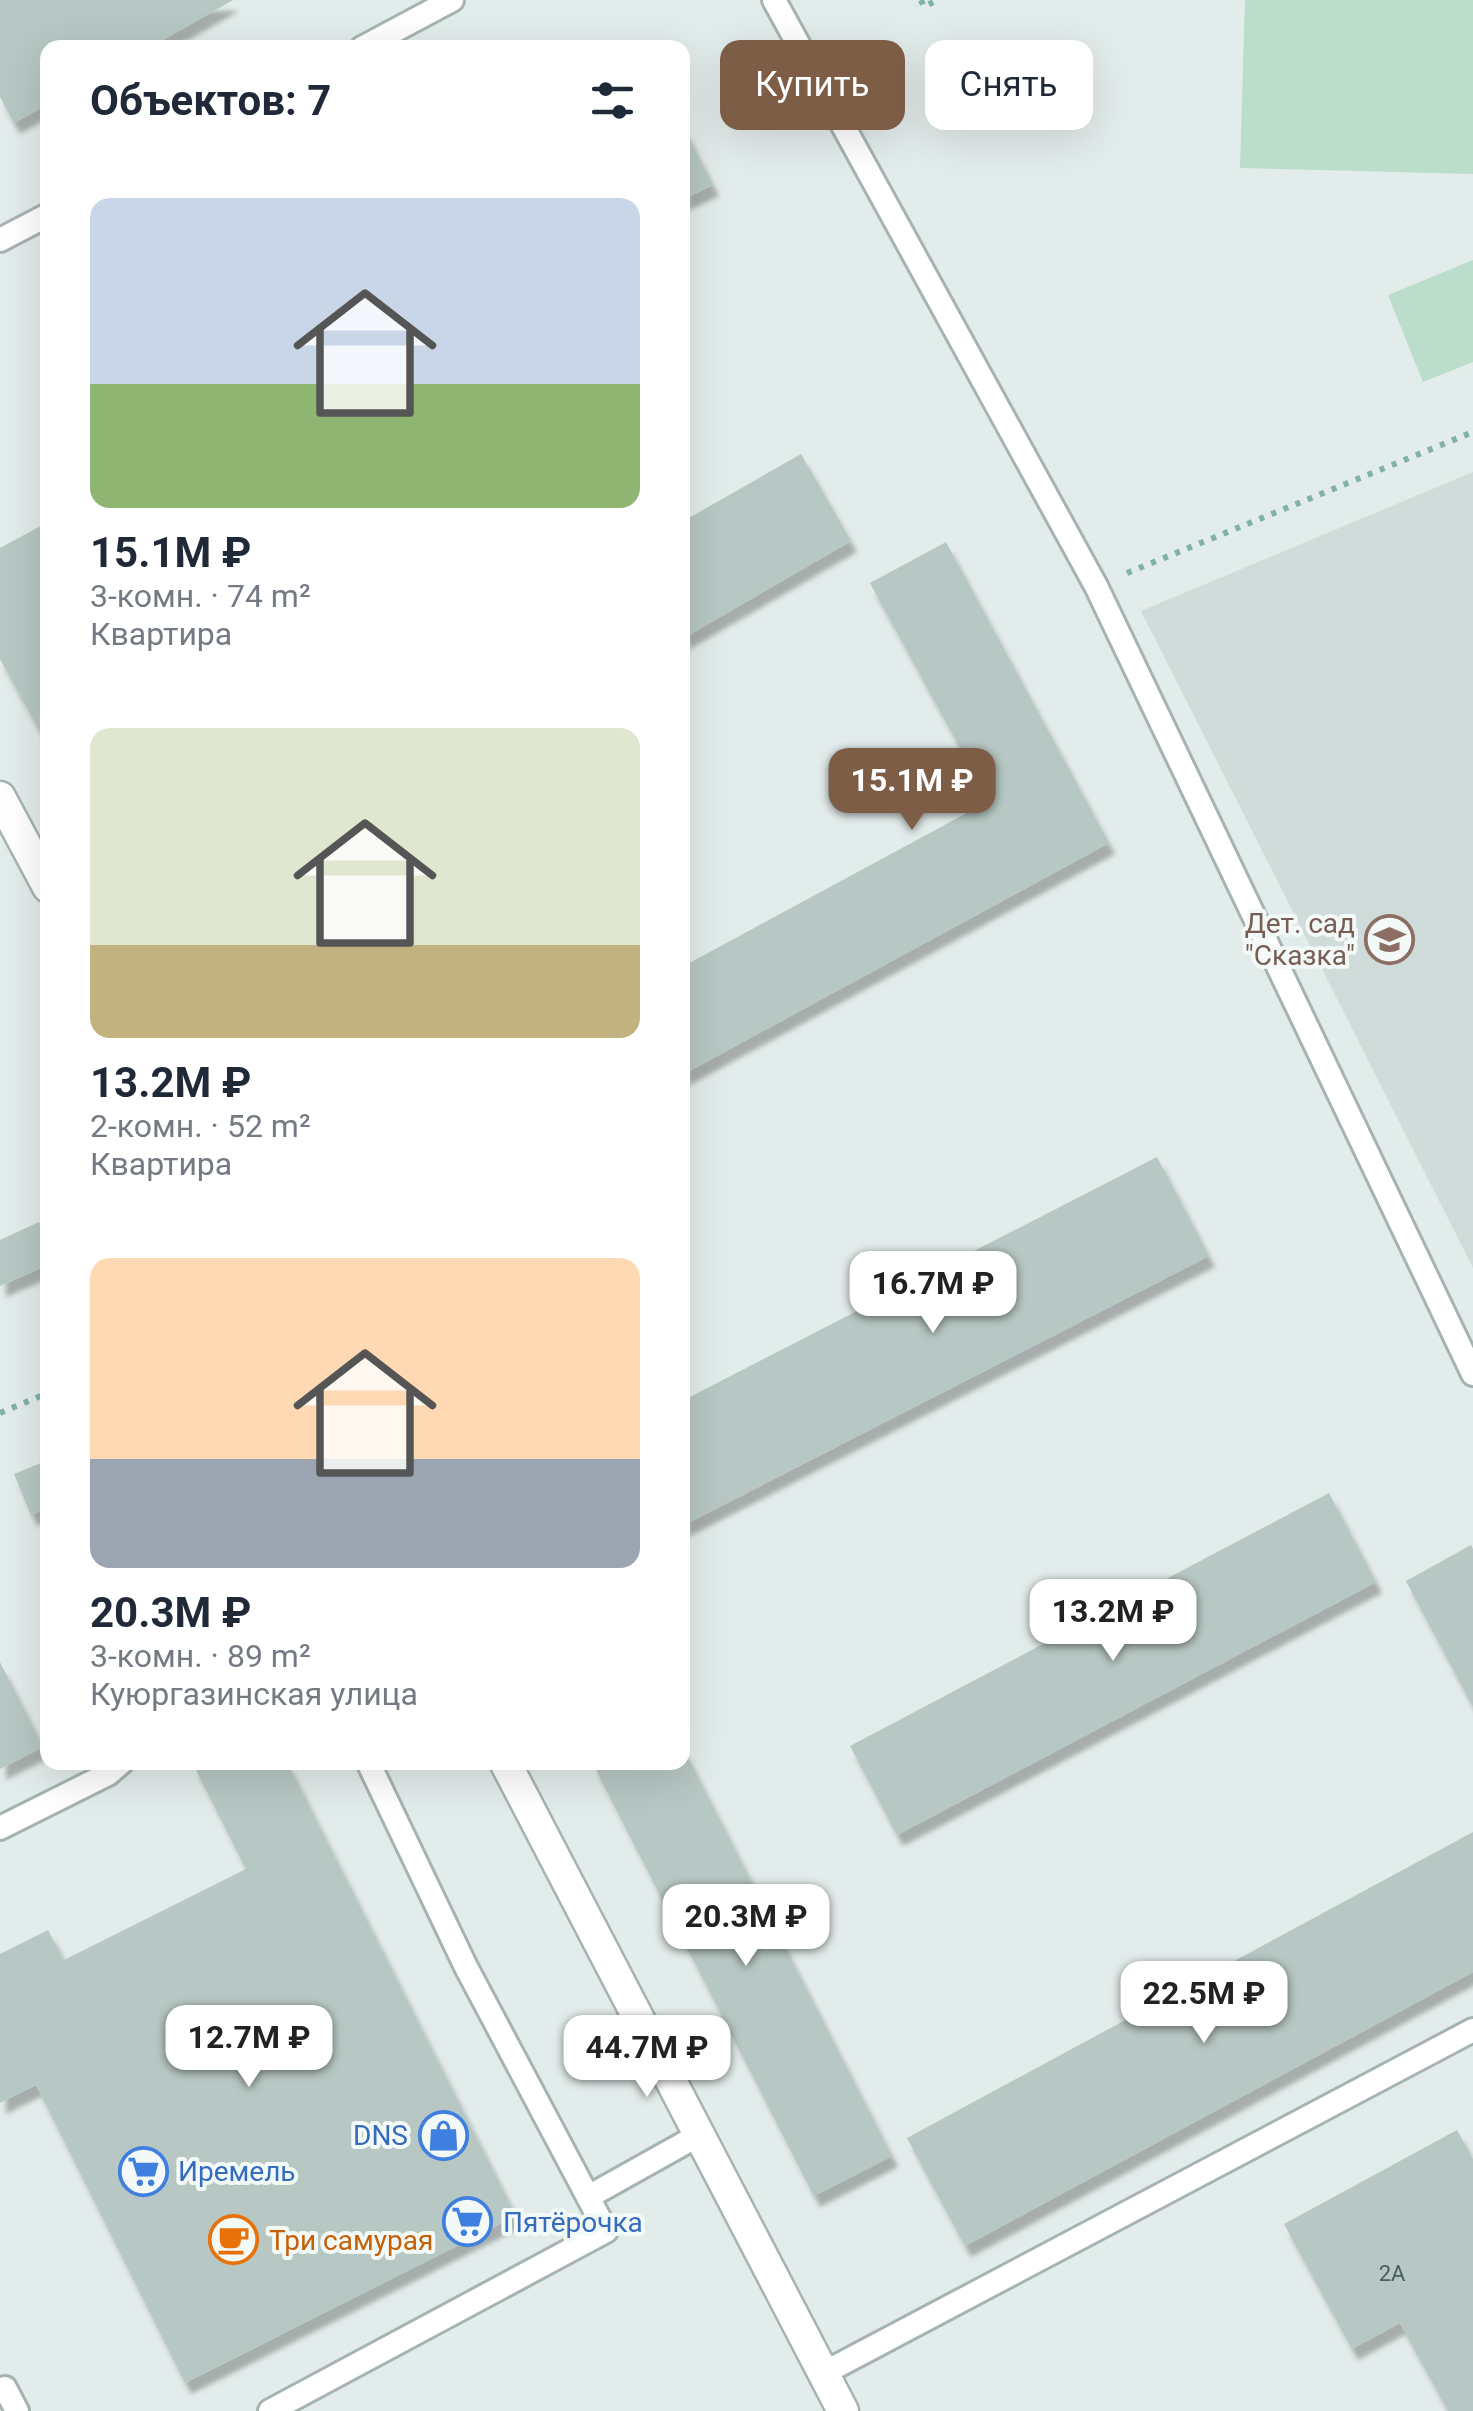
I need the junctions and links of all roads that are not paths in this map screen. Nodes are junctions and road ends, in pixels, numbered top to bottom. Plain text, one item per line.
1 (452, 0) edge
2 (774, 0) edge
3 (377, 40) edge
4 (40, 219) edge
5 (0, 240) edge
6 (0, 797) edge
7 (40, 871) edge
8 (1473, 1374) edge
9 (107, 1770) edge
10 (372, 1770) edge
11 (509, 1770) edge
12 (0, 1828) edge
13 (1473, 2030) edge
14 (699, 2135) junction
15 (588, 2197) junction
16 (824, 2373) junction
17 (2, 2385) edge
18 (17, 2411) edge
19 (270, 2411) edge
20 (842, 2411) edge

1 - 3 lane
2 - 8 lane
4 - 5 lane
6 - 7 street
9 - 12 lane
10 - 15 lane
11 - 14 street
13 - 16 lane
14 - 15 lane
14 - 16 street
15 - 19 lane
16 - 20 street
17 - 18 lane

